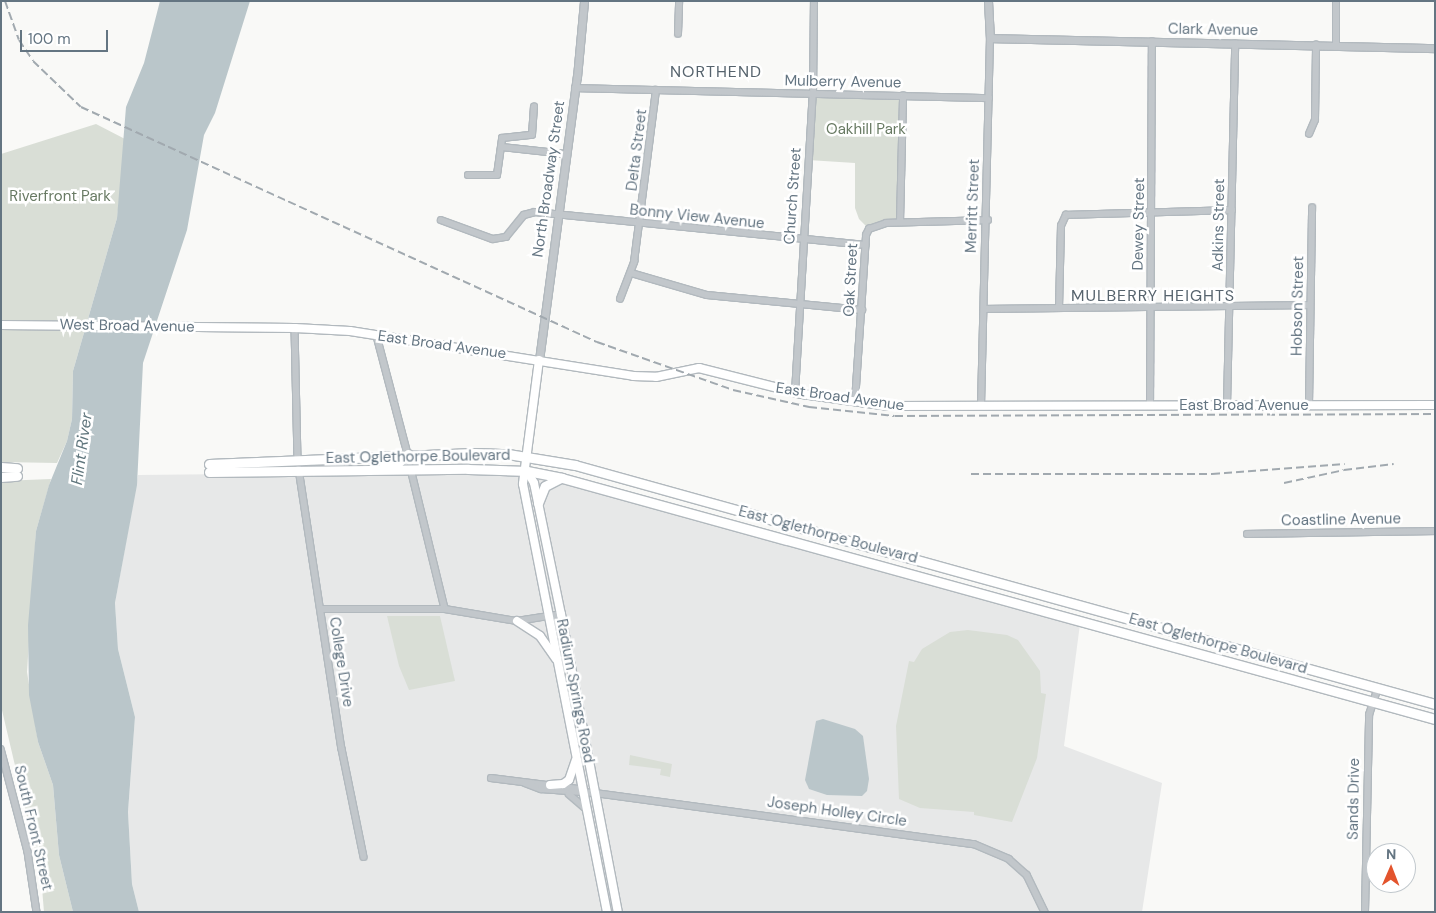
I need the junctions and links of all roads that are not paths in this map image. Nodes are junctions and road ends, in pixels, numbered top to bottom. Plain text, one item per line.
1 (584, 1) edge
2 (679, 1) edge
3 (814, 1) edge
4 (1336, 1) edge
5 (989, 4) edge
6 (678, 34) dead end
7 (990, 38) junction
8 (1152, 42) junction
9 (1235, 44) junction
10 (1316, 45) junction
11 (1336, 46) junction
12 (1435, 48) edge
13 (575, 88) junction
14 (656, 90) junction
15 (813, 94) junction
16 (903, 96) junction
17 (989, 98) junction
18 (534, 107) dead end
19 (1309, 134) dead end
20 (502, 147) junction
21 (566, 154) junction
22 (468, 175) dead end
23 (1312, 208) dead end
24 (1232, 210) junction
25 (1153, 211) junction
26 (557, 214) junction
27 (441, 220) dead end
28 (988, 220) junction
29 (900, 222) junction
30 (640, 224) junction
31 (802, 240) junction
32 (865, 245) junction
33 (631, 273) junction
34 (620, 299) dead end
35 (800, 305) junction
36 (1310, 305) junction
37 (1230, 306) junction
38 (1059, 308) junction
39 (1150, 308) junction
40 (984, 309) junction
41 (862, 310) junction
42 (1, 324) edge
43 (253, 327) joint
44 (295, 328) junction
45 (377, 336) junction
46 (539, 360) junction
47 (795, 393) junction
48 (855, 402) junction
49 (1309, 405) junction
50 (1435, 405) edge
51 (981, 406) junction
52 (1150, 406) junction
53 (1227, 406) junction
54 (408, 454) junction
55 (528, 457) junction
56 (299, 464) junction
57 (1, 467) edge
58 (209, 468) dead end
59 (333, 469) junction
60 (411, 469) junction
61 (527, 471) junction
62 (1, 477) edge
63 (562, 478) junction
64 (538, 503) junction
65 (1435, 532) edge
66 (1247, 534) dead end
67 (320, 609) junction
68 (445, 609) junction
69 (561, 614) junction
70 (550, 616) junction
71 (517, 621) junction
72 (558, 661) junction
73 (1378, 688) junction
74 (1372, 702) junction
75 (1435, 704) edge
76 (1435, 719) edge
77 (1, 749) edge
78 (576, 753) junction
79 (3, 759) edge
80 (491, 778) dead end
81 (525, 783) junction
82 (550, 785) junction
83 (584, 791) junction
84 (562, 792) junction
85 (595, 793) junction
86 (588, 811) junction
87 (364, 857) dead end
88 (37, 912) edge
89 (607, 912) edge
90 (618, 912) edge
91 (1045, 912) edge
92 (1365, 912) edge

1 - 13 street, North Broadway Street
2 - 6 street
3 - 15 street, Church Street
4 - 11 street
5 - 7 street, Merritt Street
7 - 8 street, Clark Avenue
7 - 17 street, Merritt Street
8 - 9 street, Clark Avenue
8 - 25 street, Dewey Street
9 - 10 street, Clark Avenue
9 - 24 street, Adkins Street
10 - 11 street, Clark Avenue
10 - 19 street
11 - 12 street, Clark Avenue
13 - 14 street, Mulberry Avenue
13 - 21 street, North Broadway Street
14 - 15 street, Mulberry Avenue
14 - 30 street, Delta Street
15 - 16 street, Mulberry Avenue
15 - 31 street, Church Street
16 - 17 street, Mulberry Avenue
16 - 29 street
17 - 28 street, Merritt Street
18 - 20 street
20 - 21 street
20 - 22 street
21 - 26 street, North Broadway Street
23 - 36 street, Hobson Street
24 - 25 street
24 - 37 street, Adkins Street
25 - 38 street
25 - 39 street, Dewey Street
26 - 27 street, Bonny View Avenue
26 - 30 street, Bonny View Avenue
26 - 46 street, North Broadway Street
28 - 29 street
28 - 40 street, Merritt Street
29 - 32 street, Oak Street
30 - 31 street, Bonny View Avenue
30 - 33 street, Delta Street
31 - 32 street, Bonny View Avenue
31 - 35 street, Church Street
32 - 41 street, Oak Street
33 - 34 street, Delta Street
33 - 35 street
35 - 41 street
35 - 47 street, Church Street
36 - 37 street
36 - 49 street, Hobson Street
37 - 39 street
37 - 53 street, Adkins Street
38 - 39 street
38 - 40 street
39 - 52 street, Dewey Street
40 - 51 street, Merritt Street
41 - 48 street, Oak Street
42 - 43 main road, West Broad Avenue
43 - 44 main road, East Broad Avenue
44 - 45 main road, East Broad Avenue
44 - 56 street, College Drive
45 - 46 main road, East Broad Avenue
45 - 54 street
46 - 47 main road, East Broad Avenue
46 - 55 main road, Radium Springs Road
47 - 48 main road, East Broad Avenue
48 - 51 main road, East Broad Avenue
49 - 50 main road, East Broad Avenue
49 - 53 main road, East Broad Avenue
51 - 52 main road, East Broad Avenue
52 - 53 main road, East Broad Avenue
54 - 55 main road, East Oglethorpe Boulevard
54 - 56 main road, East Oglethorpe Boulevard
54 - 59 main road
55 - 61 main road, Radium Springs Road
55 - 73 main road, East Oglethorpe Boulevard
56 - 58 main road, East Oglethorpe Boulevard
56 - 59 main road, East Oglethorpe Boulevard
56 - 67 street, College Drive
57 - 62 main road
59 - 60 main road, East Oglethorpe Boulevard
60 - 61 main road, East Oglethorpe Boulevard
60 - 68 street
61 - 63 main road, East Oglethorpe Boulevard
61 - 64 main road, Radium Springs Road
61 - 70 main road, Radium Springs Road
63 - 64 main road
63 - 74 main road, East Oglethorpe Boulevard
64 - 69 main road, Radium Springs Road
65 - 66 street, Coastline Avenue
67 - 68 street
67 - 87 street, College Drive
68 - 71 street
69 - 70 street
69 - 85 main road, Radium Springs Road
70 - 71 street
70 - 72 main road, Radium Springs Road
71 - 72 main road
72 - 78 main road, Radium Springs Road
73 - 74 street, Sands Drive
73 - 75 main road, East Oglethorpe Boulevard
74 - 76 main road, East Oglethorpe Boulevard
74 - 92 street, Sands Drive
77 - 79 street, South Front Street
78 - 82 main road
78 - 83 main road, Radium Springs Road
79 - 88 street, South Front Street
80 - 81 street
81 - 82 street
81 - 84 street
82 - 83 street
83 - 84 street
83 - 85 street, Joseph Holley Circle
83 - 86 main road, Radium Springs Road
84 - 86 street
85 - 90 main road, Radium Springs Road
85 - 91 street, Joseph Holley Circle
86 - 89 main road, Radium Springs Road

